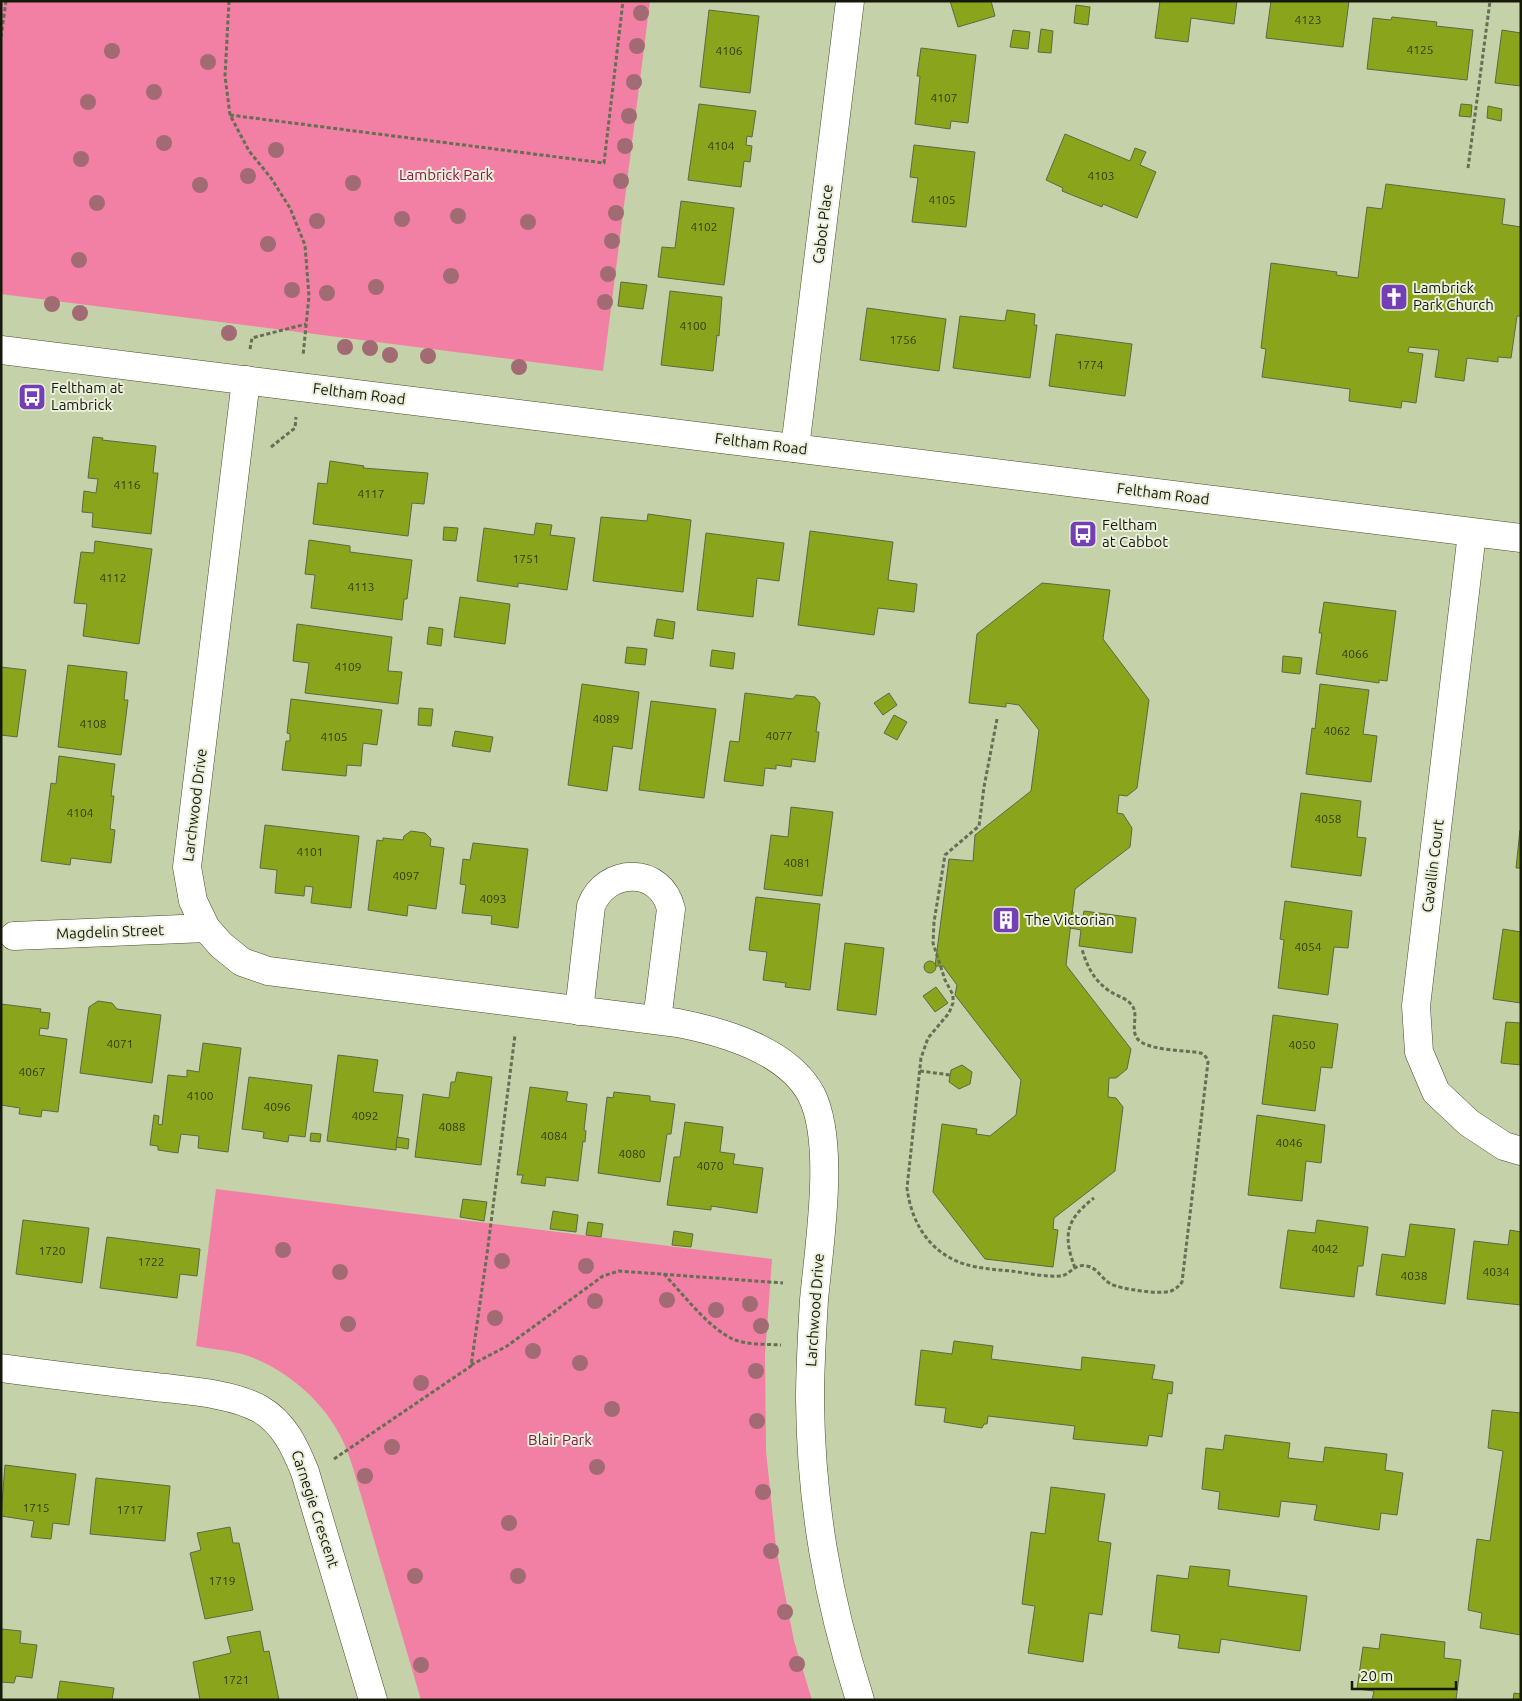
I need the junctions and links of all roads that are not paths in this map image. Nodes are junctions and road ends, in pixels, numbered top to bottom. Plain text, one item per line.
1 (850, 1) edge
2 (1, 350) edge
3 (246, 380) junction
4 (794, 448) junction
5 (1472, 532) junction
6 (1521, 538) edge
7 (206, 928) junction
8 (14, 936) dead end
9 (579, 1011) junction
10 (657, 1020) junction
11 (1521, 1151) edge
12 (1, 1368) edge
13 (373, 1700) edge
14 (860, 1700) edge

1 - 4 street, Cabot Place
2 - 3 street, Feltham Road
3 - 4 street, Feltham Road
3 - 7 street, Larchwood Drive
4 - 5 street, Feltham Road
5 - 6 street, Feltham Road
5 - 11 street, Cavallin Court
7 - 8 street, Magdelin Street
7 - 9 street, Larchwood Drive
9 - 10 street, Larchwood Drive
9 - 10 street
10 - 14 street, Larchwood Drive
12 - 13 street, Carnegie Crescent

